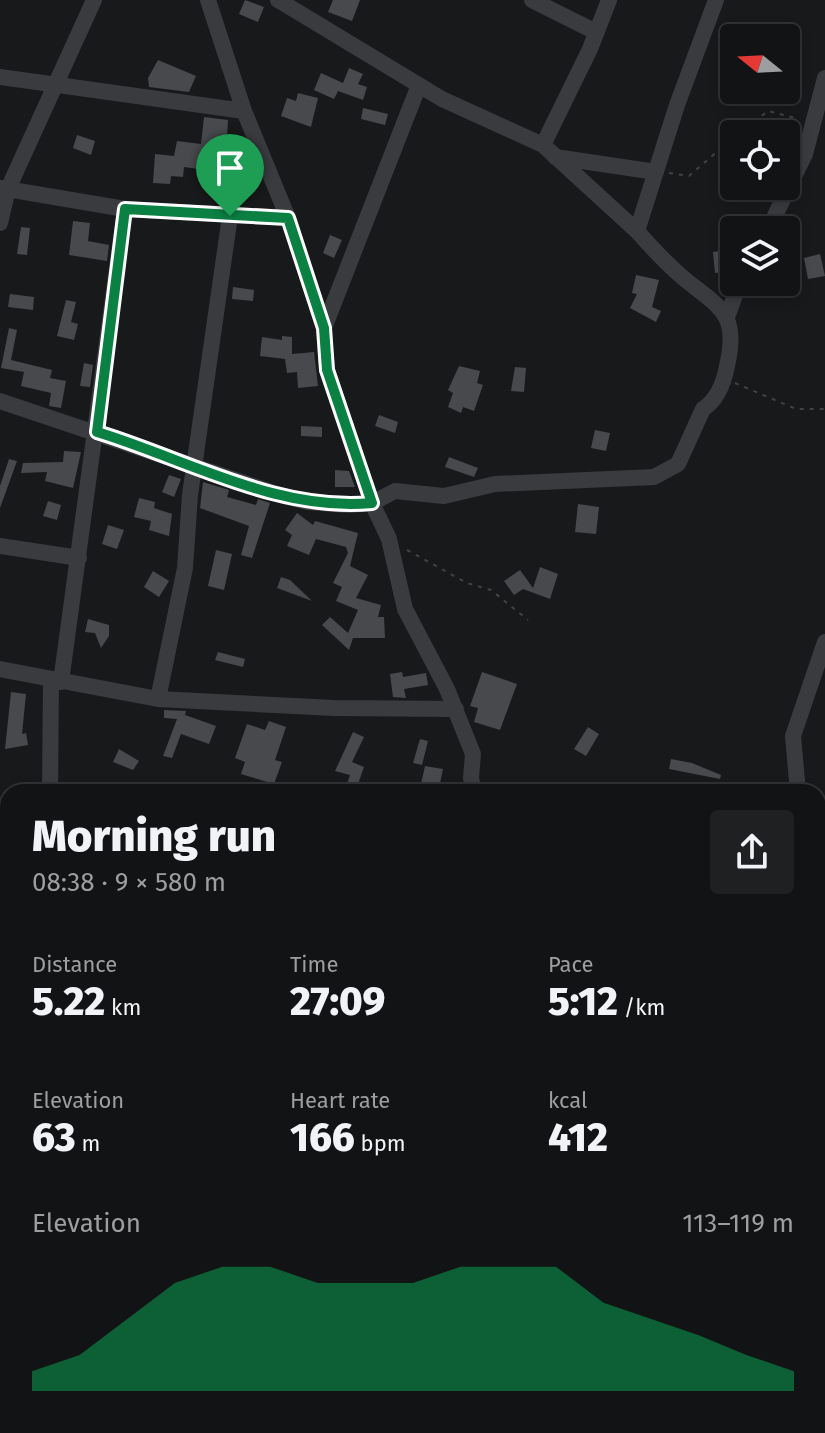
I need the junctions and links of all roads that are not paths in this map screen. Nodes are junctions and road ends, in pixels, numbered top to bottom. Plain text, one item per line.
1 (94, 0) edge
2 (208, 0) edge
3 (278, 0) edge
4 (532, 0) edge
5 (609, 0) edge
6 (716, 0) edge
7 (300, 6) edge
8 (596, 32) junction
9 (0, 77) edge
10 (825, 78) edge
11 (419, 85) junction
12 (52, 87) junction
13 (244, 111) junction
14 (549, 151) junction
15 (656, 172) junction
16 (4, 188) edge
17 (125, 209) junction
18 (230, 216) junction
19 (775, 216) edge
20 (288, 218) junction
21 (0, 223) edge
22 (637, 231) junction
23 (720, 293) edge
24 (734, 296) edge
25 (712, 297) junction
26 (727, 317) junction
27 (324, 328) junction
28 (0, 401) edge
29 (97, 432) junction
30 (194, 466) junction
31 (372, 503) junction
32 (0, 546) edge
33 (79, 558) junction
34 (825, 642) edge
35 (0, 669) edge
36 (56, 681) junction
37 (158, 699) junction
38 (456, 709) junction
39 (50, 784) edge
40 (472, 784) edge
41 (797, 784) edge

1 - 12 street
2 - 13 street
3 - 7 street
4 - 8 street
5 - 8 street
6 - 15 street
7 - 11 street
8 - 14 street
9 - 12 street
10 - 19 street
11 - 14 street
11 - 27 street
12 - 13 street
12 - 16 street
13 - 20 street
14 - 15 street
14 - 22 street
15 - 22 street
16 - 17 street
16 - 21 street
17 - 18 street
17 - 29 street
18 - 20 street
18 - 30 street
20 - 27 street
22 - 25 street
23 - 25 street
24 - 26 street
25 - 26 street
26 - 31 street
27 - 31 street
28 - 29 street
29 - 30 street
29 - 33 street
30 - 31 street
30 - 37 street
31 - 38 street
32 - 33 street
33 - 36 street
34 - 41 street
35 - 36 street
36 - 37 street
36 - 39 street
37 - 38 street
38 - 40 street

